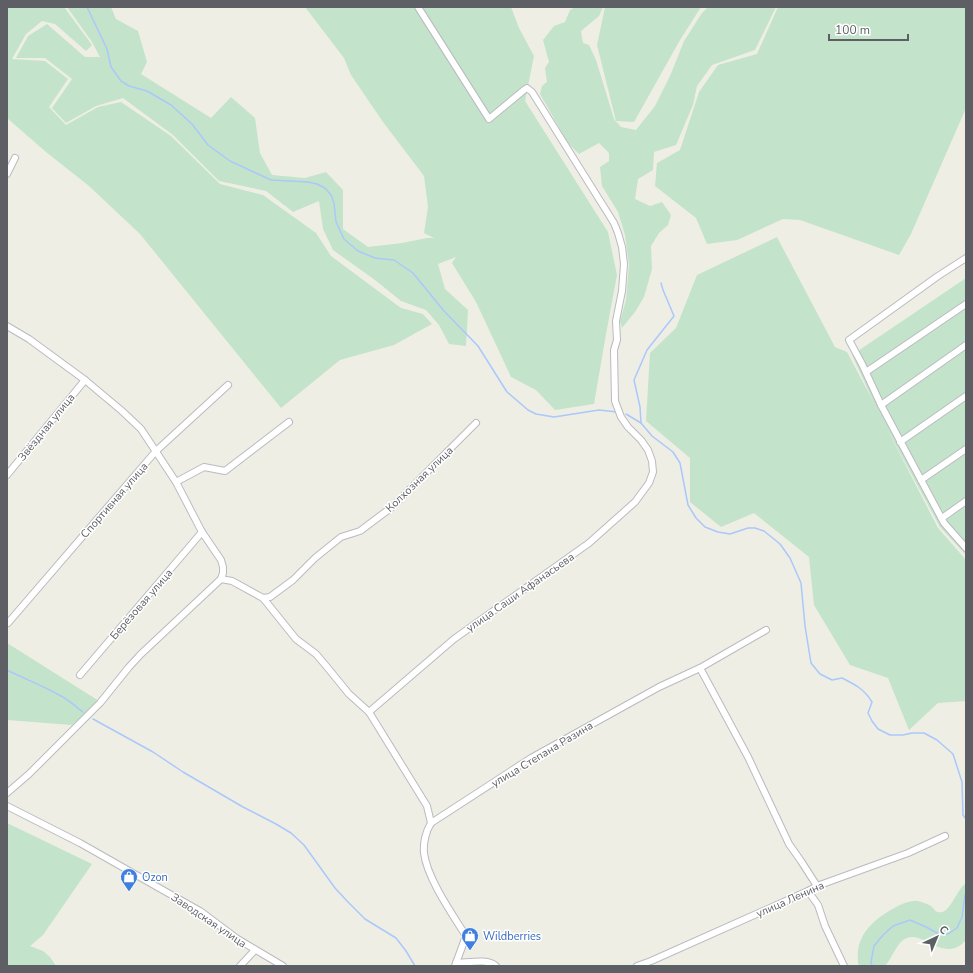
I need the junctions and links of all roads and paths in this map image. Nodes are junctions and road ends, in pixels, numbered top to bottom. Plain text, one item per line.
1 (418, 7) edge
2 (15, 158) dead end
3 (7, 174) edge
4 (966, 258) edge
5 (966, 304) edge
6 (7, 326) edge
7 (966, 345) edge
8 (866, 372) junction
9 (85, 380) junction
10 (228, 385) dead end
11 (966, 396) edge
12 (881, 405) junction
13 (289, 422) dead end
14 (476, 423) dead end
15 (900, 442) junction
16 (966, 449) edge
17 (156, 451) junction
18 (7, 475) edge
19 (921, 480) junction
20 (176, 482) junction
21 (966, 501) edge
22 (942, 518) junction
23 (202, 532) junction
24 (966, 548) edge
25 (221, 579) junction
26 (263, 598) junction
27 (8, 623) edge
28 (766, 630) dead end
29 (700, 668) junction
30 (80, 675) dead end
31 (369, 712) junction
32 (7, 793) edge
33 (7, 806) edge
34 (431, 823) junction
35 (945, 836) dead end
36 (817, 886) junction
37 (808, 891) junction
38 (255, 950) junction
39 (456, 964) edge
40 (495, 965) edge
41 (240, 966) edge
42 (284, 966) edge
43 (637, 966) edge
44 (844, 966) edge

1 - 31 street, улица Саши Афанасьева
2 - 3 street
4 - 8 street
5 - 8 street
6 - 9 street
7 - 12 street
8 - 12 street
9 - 17 street
9 - 18 street, Звёздная улица
10 - 17 street, Спортивная улица
11 - 15 street
12 - 15 street
13 - 20 street
14 - 26 street, Колхозная улица
15 - 19 street
16 - 19 street
17 - 20 street
17 - 27 street, Спортивная улица
19 - 22 street
20 - 23 street
21 - 22 street
22 - 24 street
23 - 25 street
23 - 30 street, Берёзовая улица
25 - 26 street
25 - 32 street
26 - 31 street
28 - 29 street, улица Степана Разина
29 - 34 street, улица Степана Разина
29 - 36 street
31 - 34 street
33 - 38 street, Заводская улица
34 - 39 street
35 - 36 street, улица Ленина
36 - 37 street, улица Ленина
37 - 43 street, улица Ленина
37 - 44 street
38 - 41 street
38 - 42 street, Заводская улица
39 - 40 street

